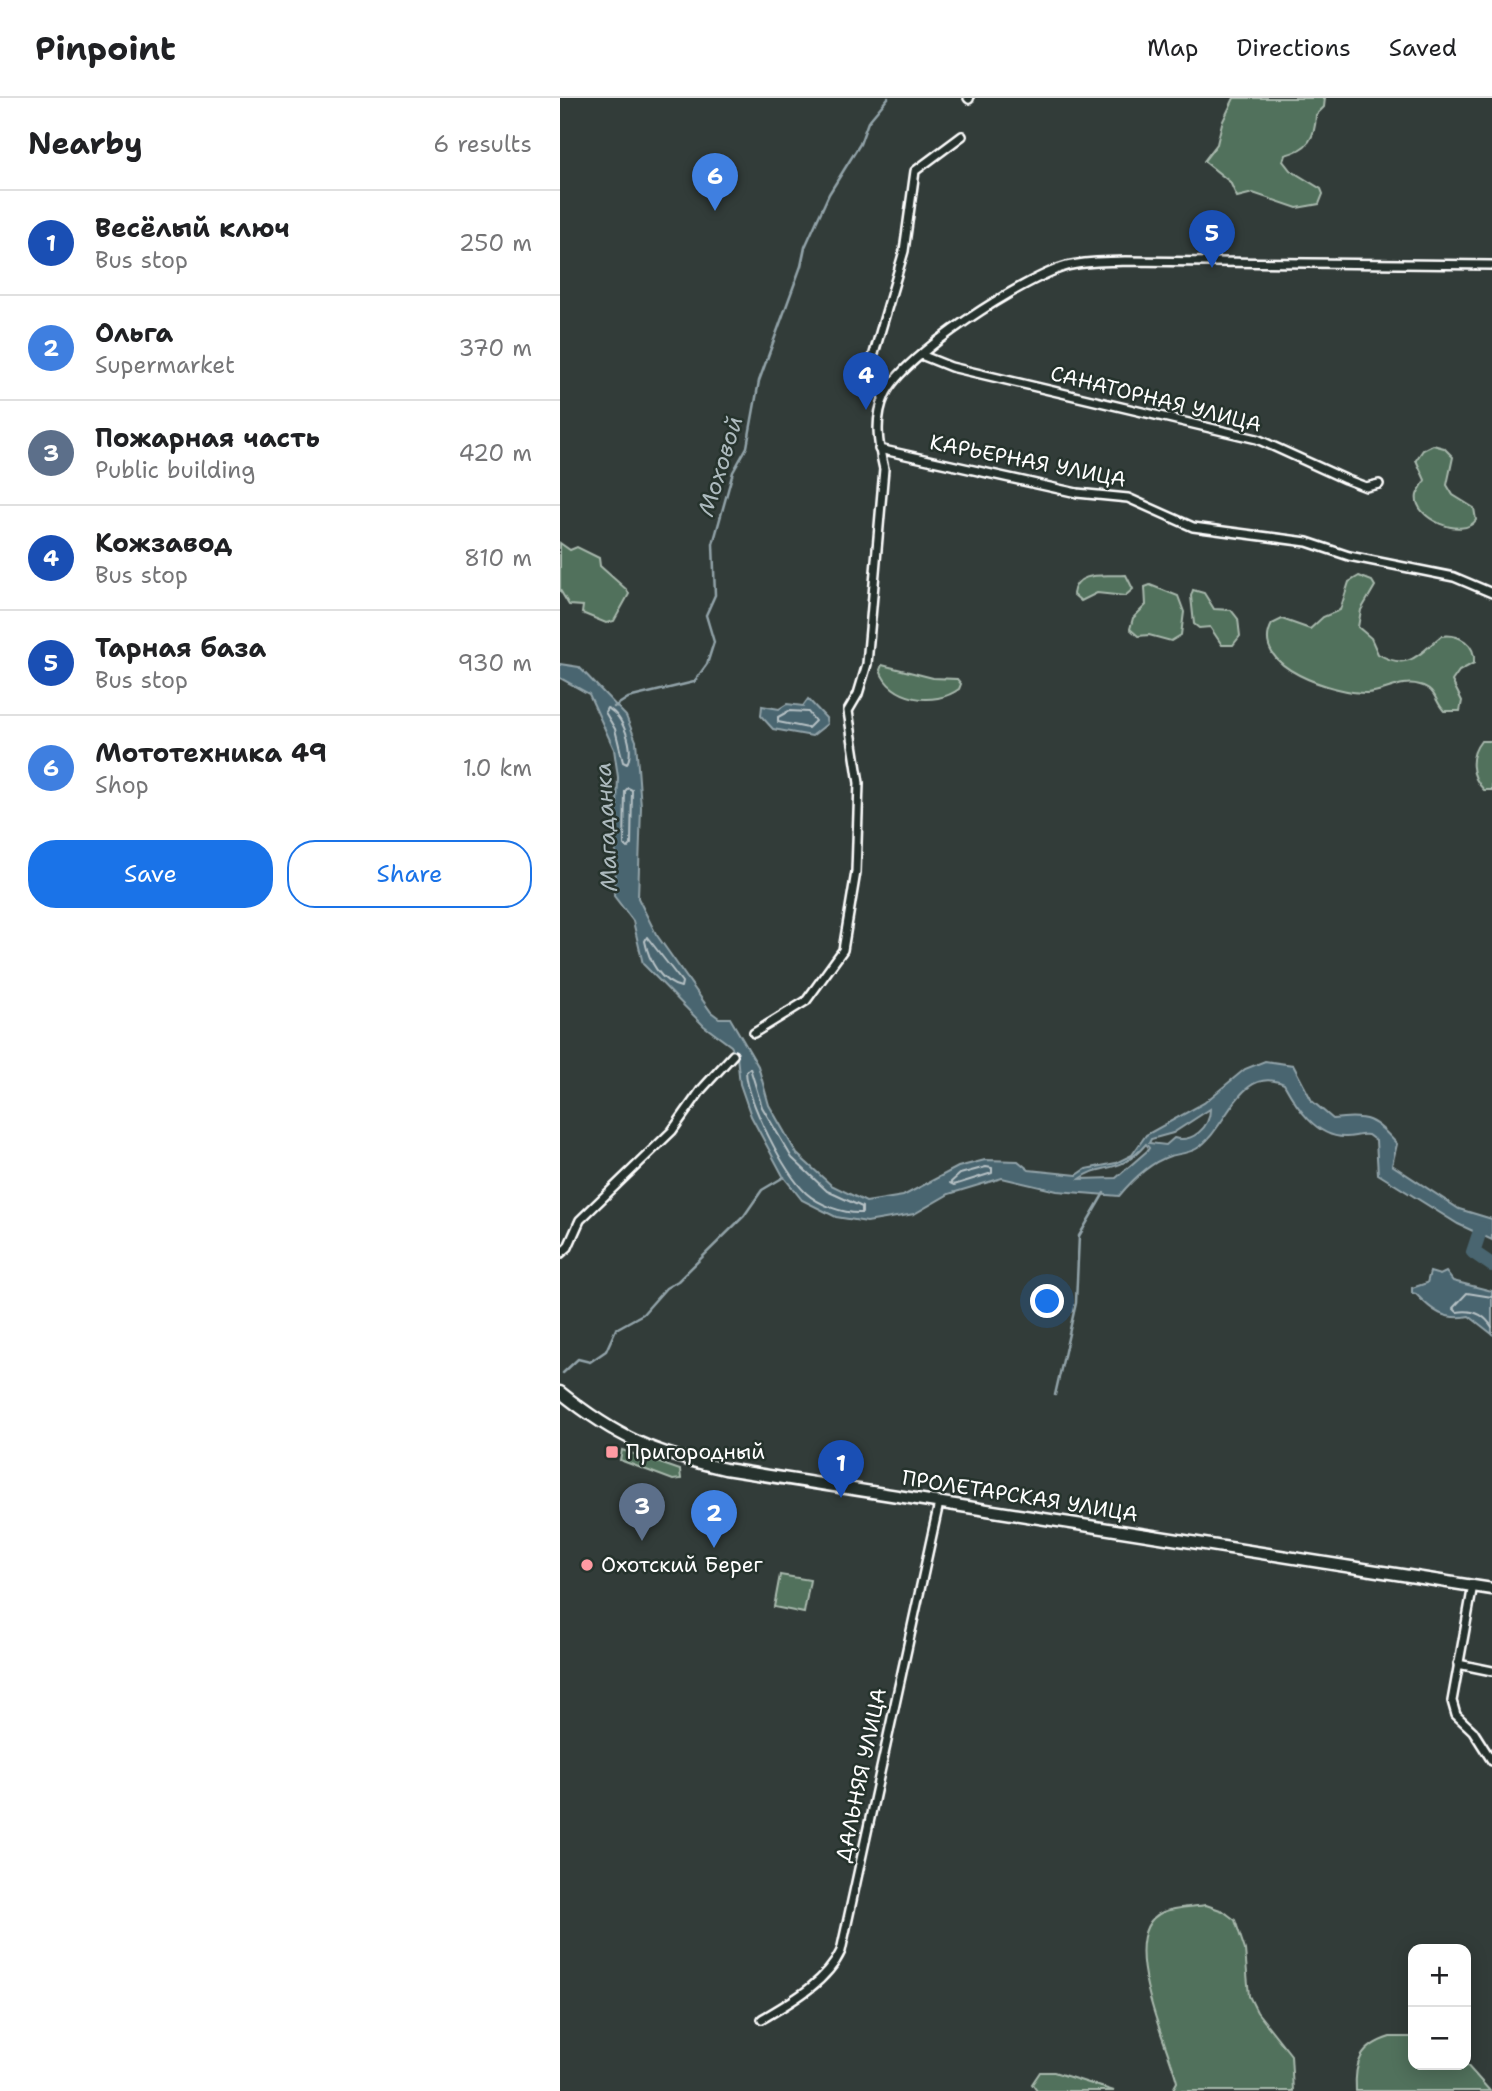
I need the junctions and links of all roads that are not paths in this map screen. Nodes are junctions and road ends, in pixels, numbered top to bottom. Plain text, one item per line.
1 (962, 136) dead end
2 (1492, 265) edge
3 (921, 355) junction
4 (883, 398) junction
5 (879, 449) junction
6 (1379, 484) dead end
7 (1492, 593) edge
8 (754, 1033) dead end
9 (733, 1055) dead end
10 (560, 1254) edge
11 (560, 1392) edge
12 (939, 1503) junction
13 (1473, 1586) junction
14 (1492, 1589) edge
15 (1458, 1664) junction
16 (1492, 1671) edge
17 (1492, 1761) edge
18 (762, 2019) dead end

1 - 4 street
2 - 3 street
3 - 4 street
3 - 6 street, САНАТОРНАЯ УЛИЦА
4 - 5 street
5 - 7 street, КАРЬЕРНАЯ УЛИЦА
5 - 8 street
9 - 10 street
11 - 12 main road, ПРОЛЕТАРСКАЯ УЛИЦА
12 - 13 main road, ПРОЛЕТАРСКАЯ УЛИЦА
12 - 18 street, ДАЛЬНЯЯ УЛИЦА
13 - 14 main road, ПРОЛЕТАРСКАЯ УЛИЦА
13 - 15 street
15 - 16 street
15 - 17 street

